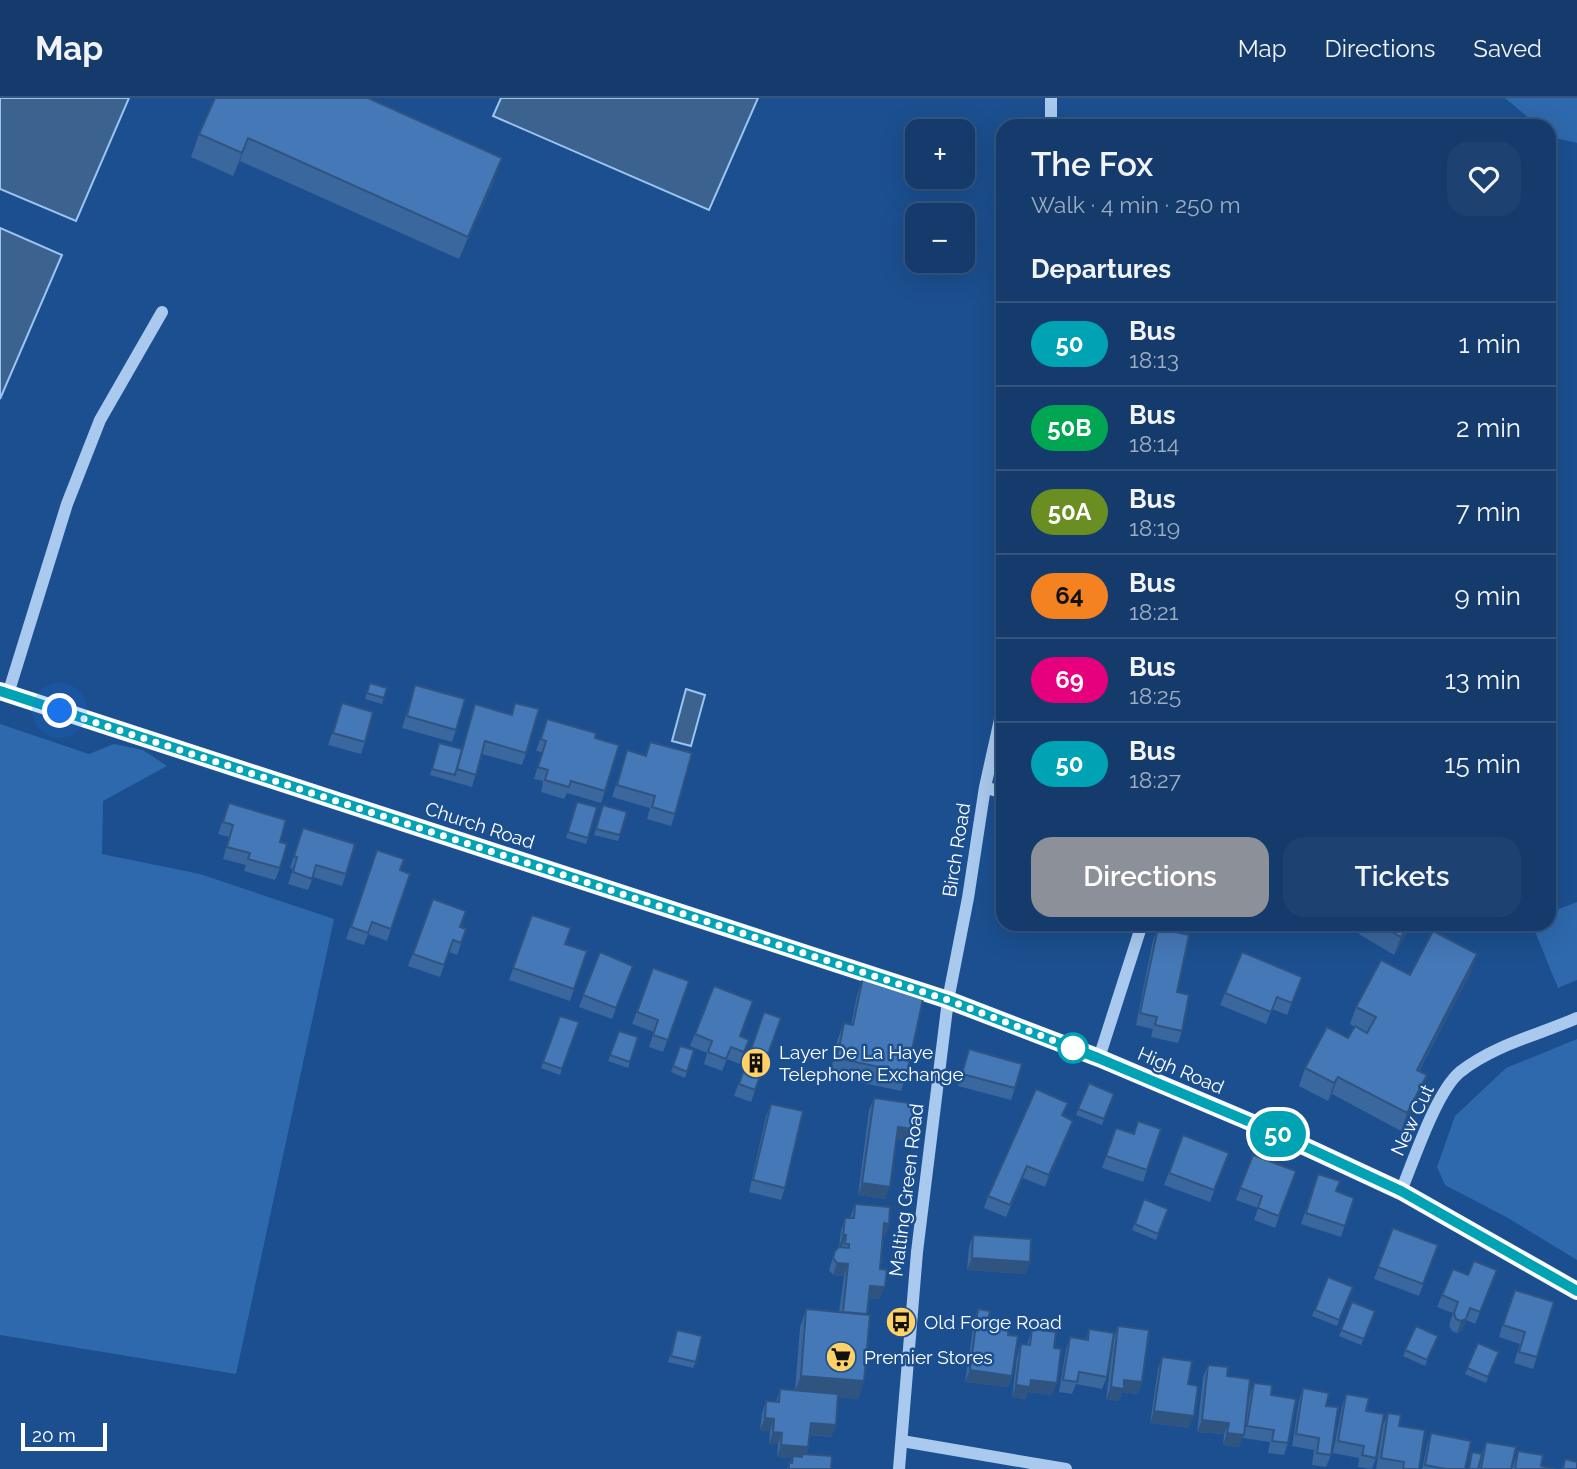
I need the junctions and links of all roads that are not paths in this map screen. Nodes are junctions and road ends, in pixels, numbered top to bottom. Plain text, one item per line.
1 (1051, 98) edge
2 (1051, 119) edge
3 (162, 312) dead end
4 (4, 692) edge
5 (996, 738) edge
6 (985, 787) junction
7 (996, 791) edge
8 (1140, 931) edge
9 (948, 1000) junction
10 (1577, 1018) edge
11 (1098, 1058) junction
12 (1401, 1191) junction
13 (1577, 1291) edge
14 (902, 1441) junction
15 (899, 1469) edge
16 (1066, 1469) edge

1 - 2 street
3 - 4 street
4 - 9 main road, Church Road
5 - 6 street, Birch Road
6 - 7 street
6 - 9 street, Birch Road
8 - 11 street
9 - 11 main road, High Road
9 - 14 street, Malting Green Road
10 - 12 street, New Cut
11 - 12 main road, High Road
12 - 13 main road, High Road
14 - 15 street, Malting Green Road
14 - 16 street

